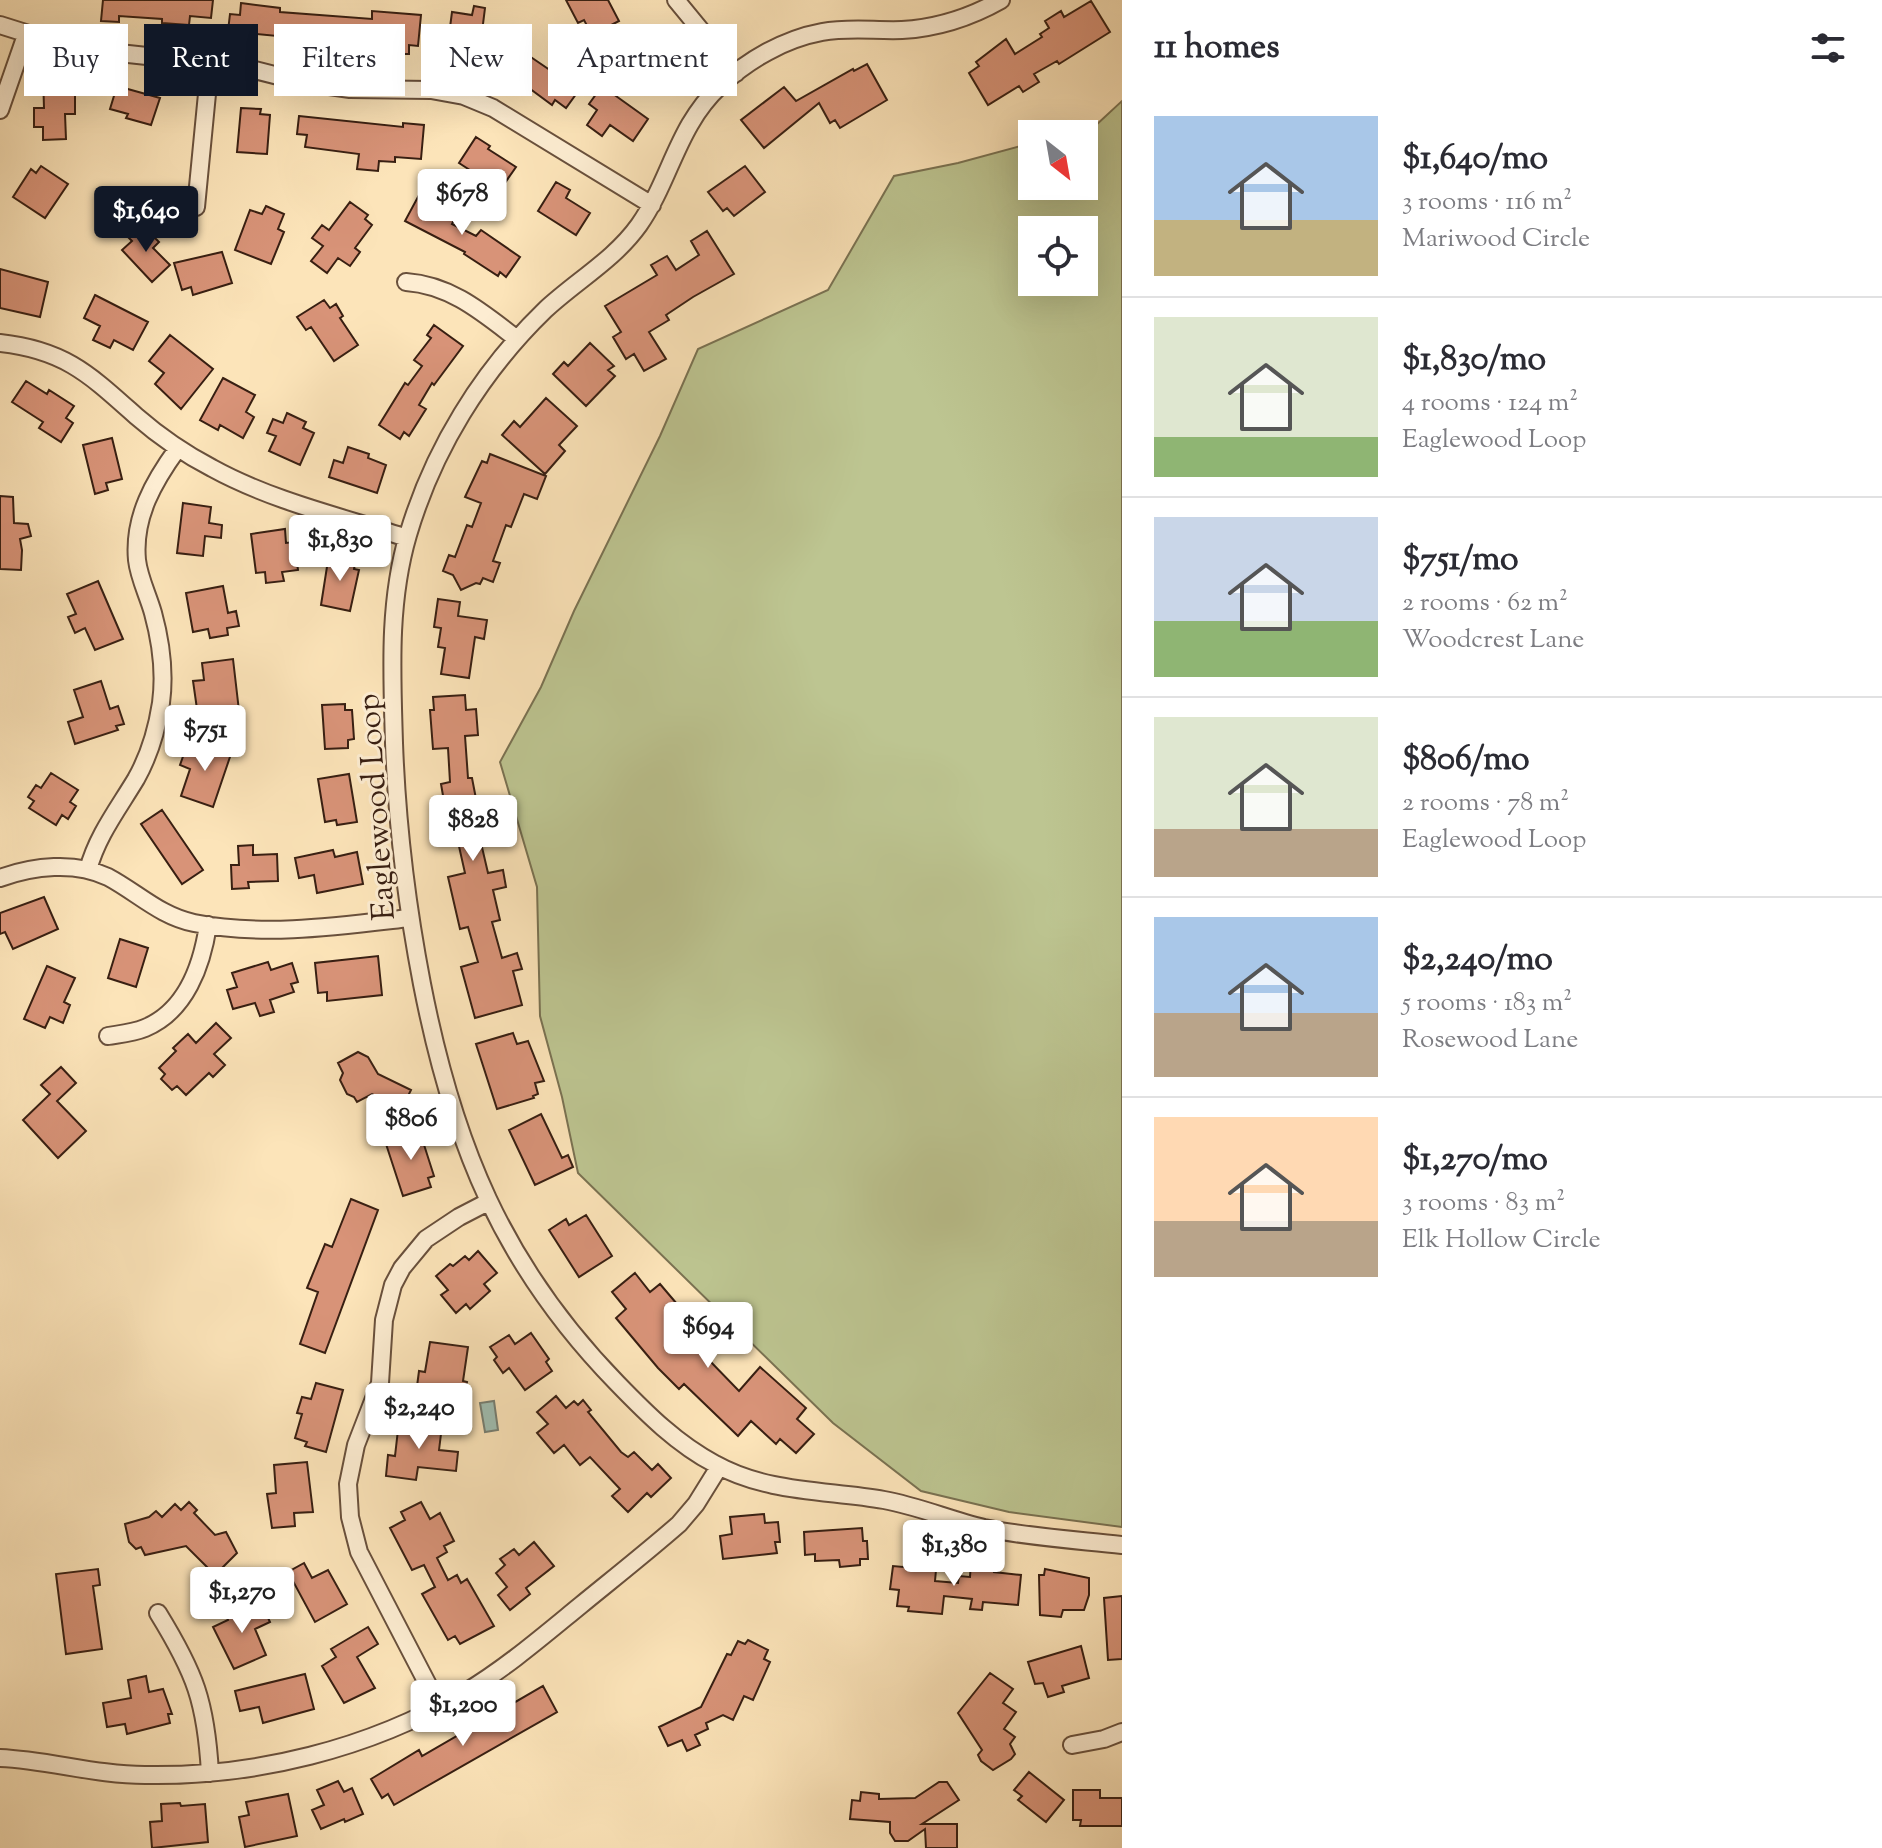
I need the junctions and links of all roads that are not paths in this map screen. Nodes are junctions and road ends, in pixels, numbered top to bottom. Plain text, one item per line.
1 (676, 0) edge
2 (1001, 0) edge
3 (696, 24) edge
4 (0, 25) edge
5 (24, 34) edge
6 (24, 41) edge
7 (258, 70) edge
8 (737, 72) edge
9 (207, 96) edge
10 (711, 96) edge
11 (0, 110) edge
12 (652, 205) junction
13 (196, 207) dead end
14 (406, 282) dead end
15 (517, 339) junction
16 (0, 343) edge
17 (178, 448) junction
18 (407, 538) junction
19 (88, 870) junction
20 (0, 878) edge
21 (409, 918) junction
22 (208, 925) junction
23 (108, 1036) dead end
24 (488, 1202) junction
25 (719, 1467) junction
26 (1122, 1545) edge
27 (158, 1613) dead end
28 (439, 1706) junction
29 (1122, 1732) edge
30 (1072, 1745) dead end
31 (0, 1758) edge
32 (210, 1773) junction

1 - 3 street
2 - 8 street, Eaglewood Loop
4 - 5 street
6 - 11 street
7 - 12 street
9 - 13 street
10 - 12 street, Eaglewood Loop
12 - 15 street, Eaglewood Loop
14 - 15 street
15 - 18 street, Eaglewood Loop
16 - 17 street
17 - 18 street
17 - 19 street
18 - 21 street, Eaglewood Loop
19 - 20 street
19 - 22 street
21 - 22 street
21 - 24 street, Eaglewood Loop
22 - 23 street
24 - 25 street, Eaglewood Loop
24 - 28 street
25 - 26 street, Eaglewood Loop
25 - 28 street
27 - 32 street
28 - 32 street
29 - 30 street
31 - 32 street

